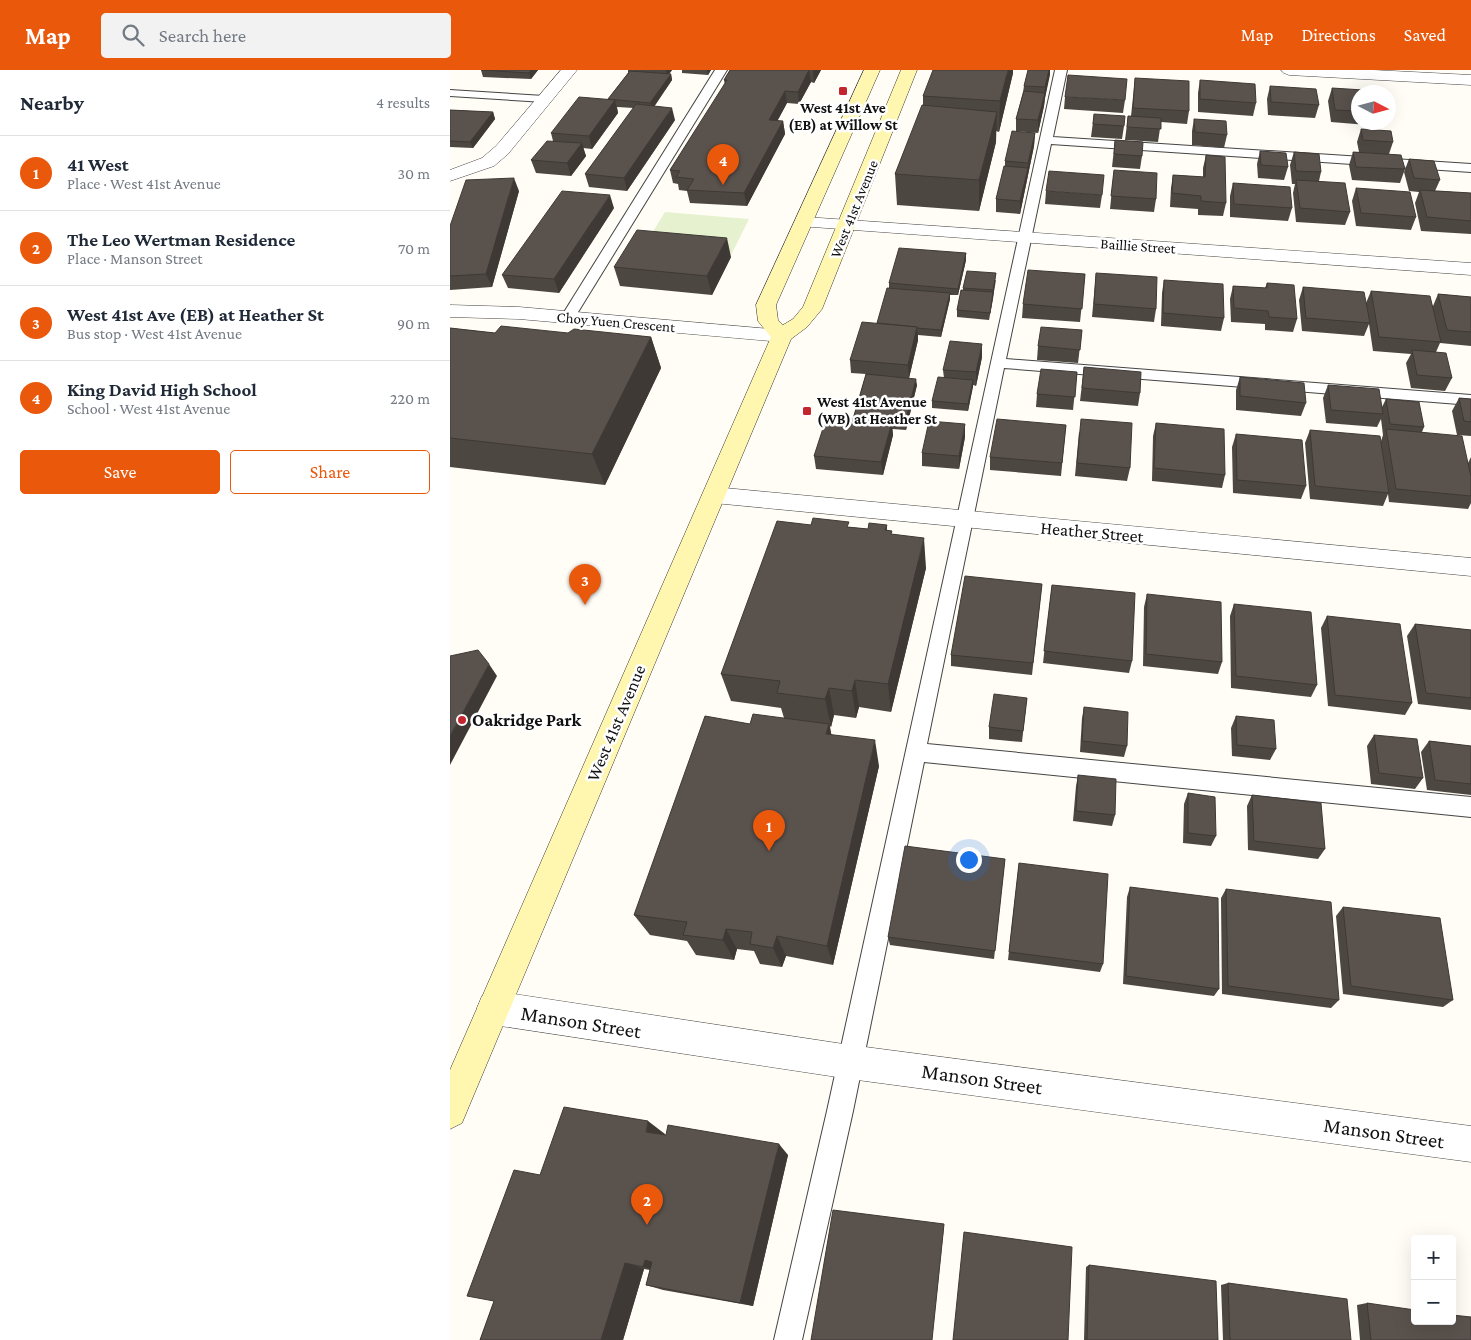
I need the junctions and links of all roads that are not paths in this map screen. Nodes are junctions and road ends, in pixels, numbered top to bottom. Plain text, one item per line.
1 (569, 70) edge
2 (721, 70) edge
3 (872, 70) edge
4 (909, 70) edge
5 (1061, 70) edge
6 (1289, 70) edge
7 (1471, 80) edge
8 (450, 93) edge
9 (544, 99) junction
10 (1046, 140) junction
11 (1471, 168) edge
12 (450, 176) edge
13 (805, 222) junction
14 (848, 225) junction
15 (1025, 238) junction
16 (1471, 269) edge
17 (450, 311) edge
18 (568, 317) junction
19 (782, 336) junction
20 (998, 362) junction
21 (1471, 400) edge
22 (714, 495) junction
23 (964, 520) junction
24 (1471, 567) edge
25 (915, 752) junction
26 (1471, 807) edge
27 (494, 1008) junction
28 (850, 1062) junction
29 (450, 1111) edge
30 (1471, 1144) edge
31 (788, 1340) edge

1 - 9 street
2 - 18 lane
3 - 13 main road
4 - 14 main road, West 41st Avenue
5 - 10 lane
6 - 7 street
8 - 9 lane
9 - 12 street
10 - 11 lane
10 - 15 lane
13 - 14 street, Baillie Street
13 - 19 main road
14 - 15 street, Baillie Street
14 - 19 main road, West 41st Avenue
15 - 16 street, Baillie Street
15 - 20 lane
17 - 18 street, Choy Yuen Crescent
18 - 19 street, Choy Yuen Crescent
19 - 22 main road, West 41st Avenue
20 - 21 lane
20 - 23 lane
22 - 23 street, Heather Street
22 - 27 main road, West 41st Avenue
23 - 24 street, Heather Street
23 - 25 lane
25 - 26 lane
25 - 28 lane
27 - 28 street, Manson Street
27 - 29 main road, West 41st Avenue
28 - 30 street, Manson Street
28 - 31 lane

